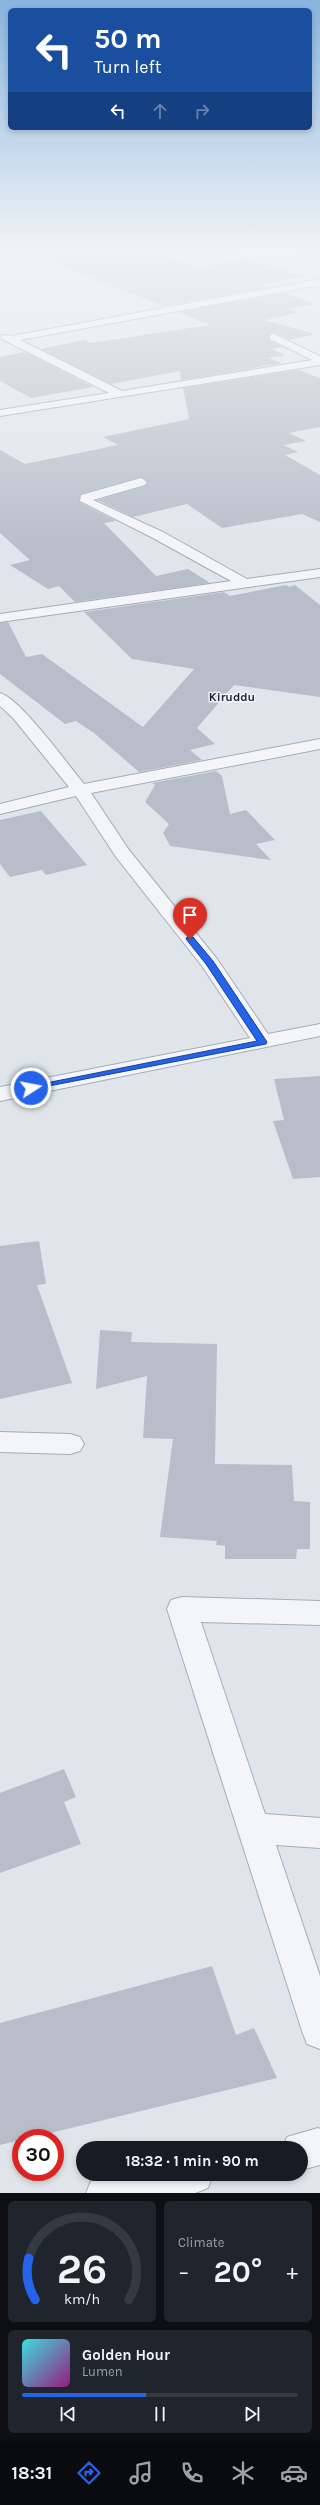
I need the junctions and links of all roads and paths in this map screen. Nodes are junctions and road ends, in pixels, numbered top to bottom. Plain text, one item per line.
1 (33, 350) edge
2 (298, 350) edge
3 (319, 362) edge
4 (121, 395) junction
5 (0, 413) edge
6 (141, 482) dead end
7 (320, 573) edge
8 (246, 584) junction
9 (0, 618) edge
10 (0, 698) edge
11 (320, 744) edge
12 (80, 790) junction
13 (0, 809) edge
14 (320, 1030) edge
15 (263, 1042) junction
16 (0, 1094) edge
17 (0, 1442) edge
18 (70, 1444) dead end
19 (320, 1613) edge
20 (255, 1828) junction
21 (320, 1833) edge
22 (320, 2031) edge
23 (162, 2181) edge
24 (106, 2193) edge

1 - 4 street
2 - 3 street
3 - 4 street
4 - 5 street
6 - 8 street
7 - 8 street
8 - 9 street
10 - 12 street
11 - 12 street
12 - 13 street
12 - 15 street
14 - 15 street
15 - 16 street
17 - 18 street
19 - 20 street
20 - 21 street
20 - 22 street
23 - 24 street

